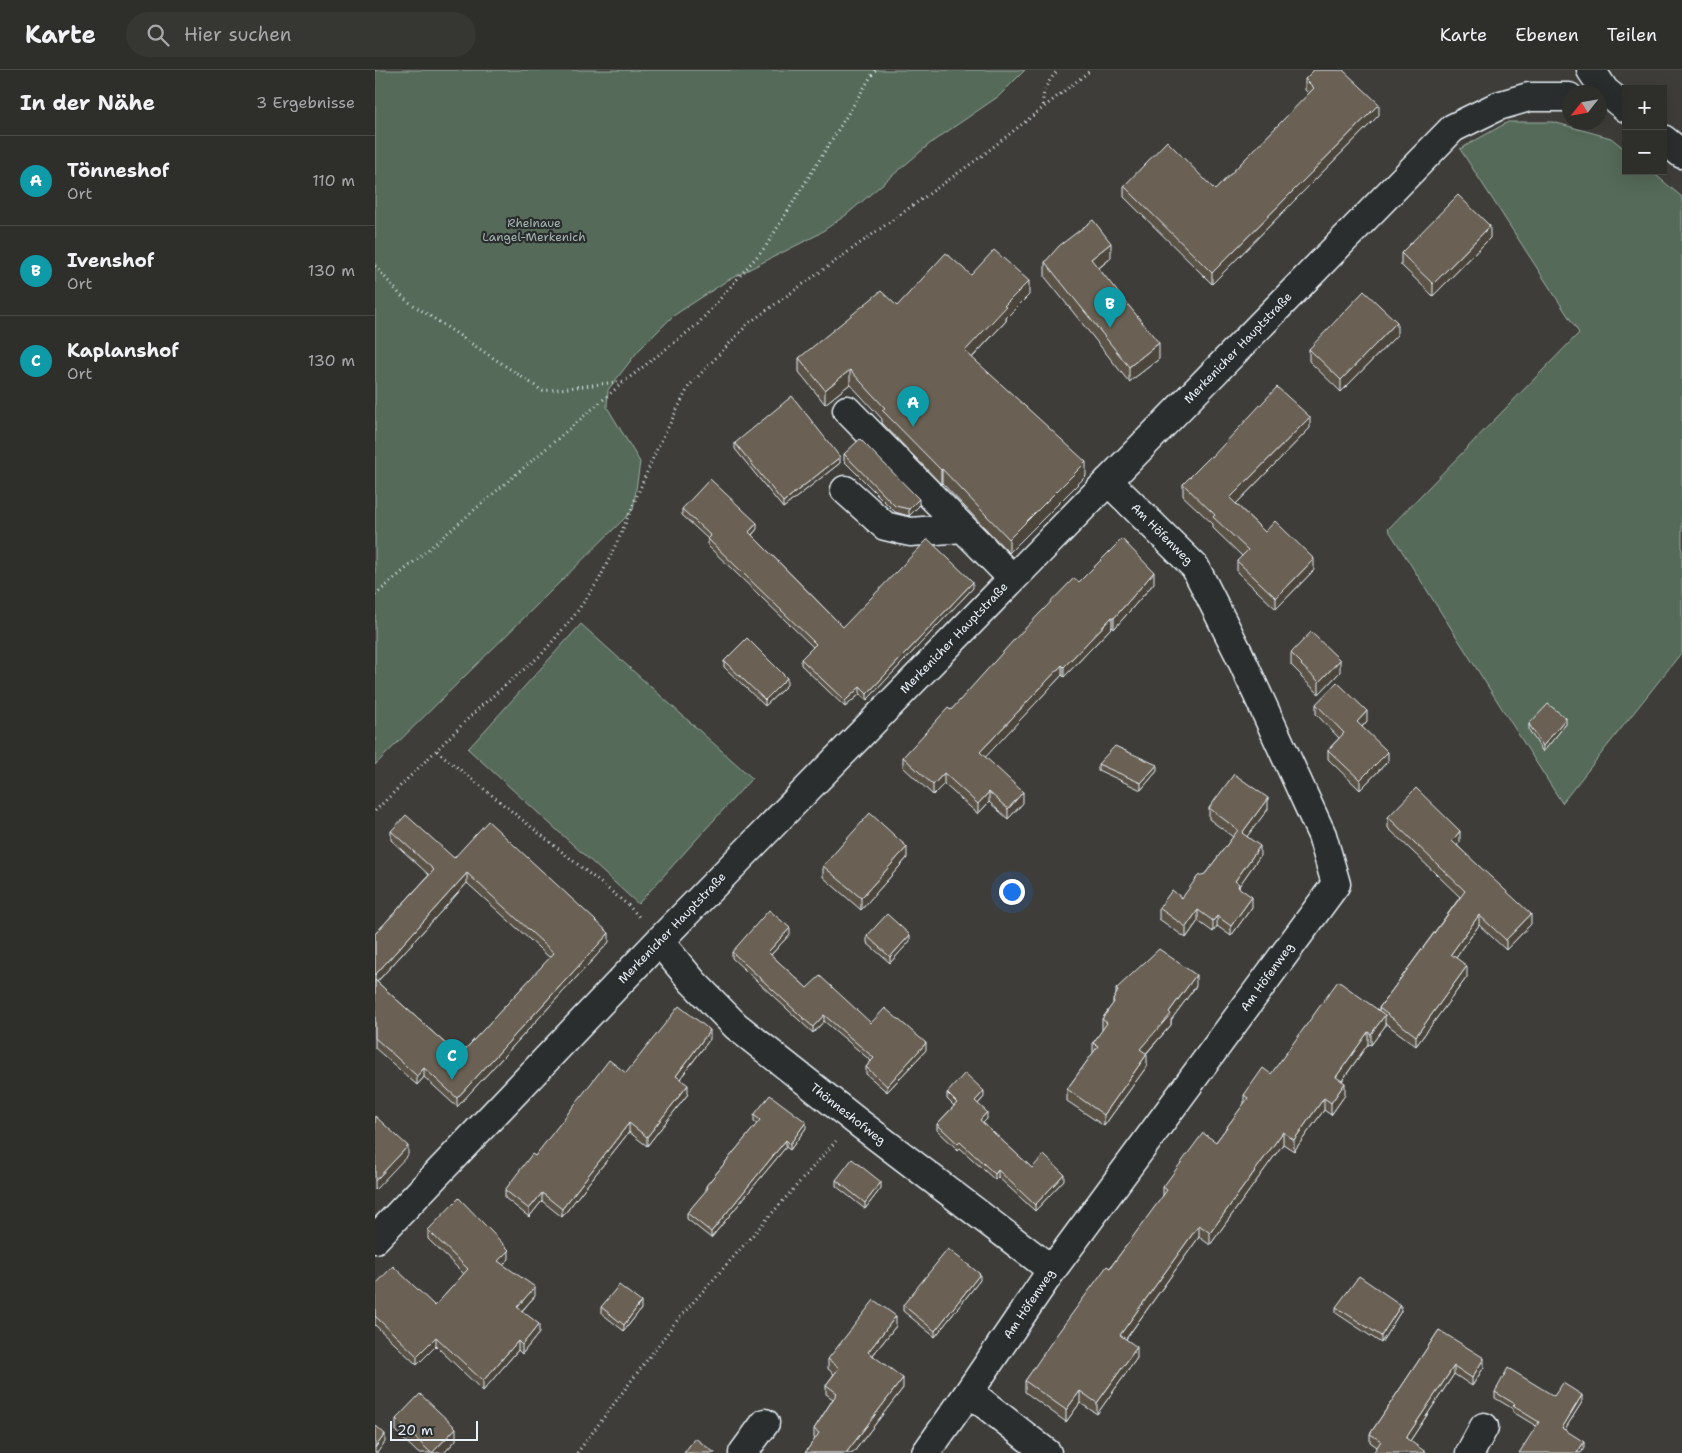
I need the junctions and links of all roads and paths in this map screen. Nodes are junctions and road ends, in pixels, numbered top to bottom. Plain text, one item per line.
1 (875, 70) edge
2 (1058, 70) edge
3 (1091, 70) edge
4 (1597, 84) edge
5 (1562, 97) edge
6 (1622, 105) edge
7 (1043, 106) junction
8 (1667, 142) edge
9 (1682, 154) edge
10 (375, 266) edge
11 (625, 381) junction
12 (847, 410) dead end
13 (1108, 481) junction
14 (845, 490) dead end
15 (963, 528) junction
16 (1012, 578) junction
17 (375, 595) edge
18 (437, 751) junction
19 (375, 811) edge
20 (659, 941) junction
21 (855, 1120) junction
22 (375, 1240) edge
23 (1052, 1270) junction
24 (969, 1392) junction
25 (765, 1424) dead end
26 (1483, 1426) dead end
27 (577, 1453) edge
28 (743, 1453) edge
29 (926, 1453) edge
30 (1047, 1453) edge
31 (1470, 1453) edge

1 - 11 path
2 - 7 path
3 - 7 path
4 - 6 street
5 - 13 street, Merkenicher Hauptstraße
7 - 18 path
8 - 9 street
10 - 11 path
11 - 17 path
12 - 15 street
13 - 16 street, Merkenicher Hauptstraße
13 - 23 street, Am Höfenweg
14 - 15 street
15 - 16 street
16 - 20 street, Merkenicher Hauptstraße
18 - 19 path
18 - 20 path
20 - 21 street, Thönneshofweg
20 - 22 street, Merkenicher Hauptstraße
21 - 23 street, Thönneshofweg
21 - 27 path
23 - 24 street, Am Höfenweg
24 - 29 street, Am Höfenweg
24 - 30 street
25 - 28 street
26 - 31 street

